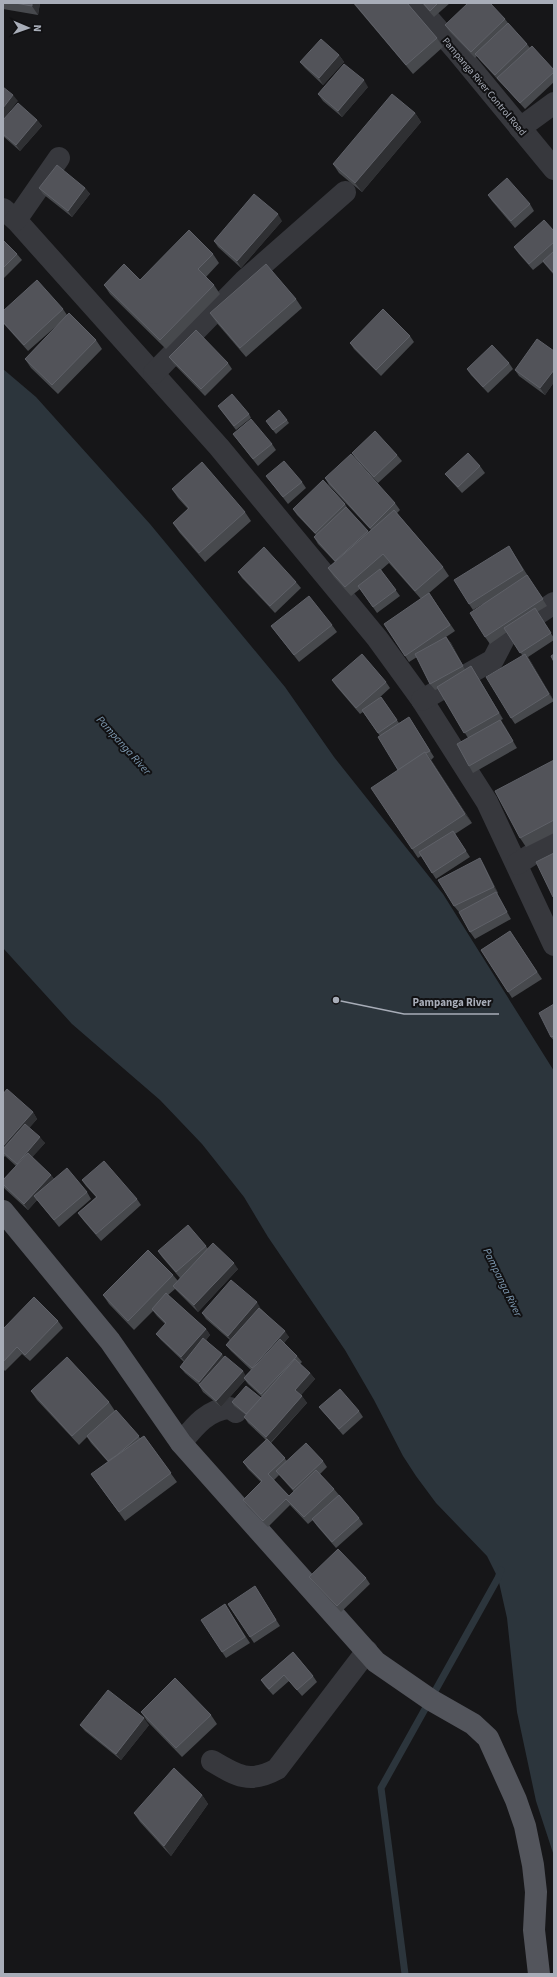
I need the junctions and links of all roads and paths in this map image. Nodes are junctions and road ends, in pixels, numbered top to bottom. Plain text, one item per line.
1 (415, 3) edge
2 (554, 103) edge
3 (520, 128) junction
4 (59, 158) dead end
5 (554, 169) edge
6 (345, 192) dead end
7 (9, 215) edge
8 (154, 373) junction
9 (554, 603) edge
10 (422, 700) junction
11 (507, 792) edge
12 (487, 802) junction
13 (554, 840) edge
14 (517, 864) junction
15 (554, 945) edge
16 (3, 1211) edge
17 (236, 1412) edge
18 (181, 1443) junction
19 (372, 1657) junction
20 (212, 1761) dead end
21 (539, 1974) edge

1 - 3 street, Pampanga River Control Road
2 - 3 street
3 - 5 street, Pampanga River Control Road
4 - 7 street
6 - 8 street
7 - 8 street
8 - 10 street
9 - 10 street
10 - 12 street
11 - 12 street
12 - 14 street
13 - 14 street
14 - 15 street
16 - 18 main road
17 - 18 street
18 - 19 main road
19 - 20 street
19 - 21 main road

